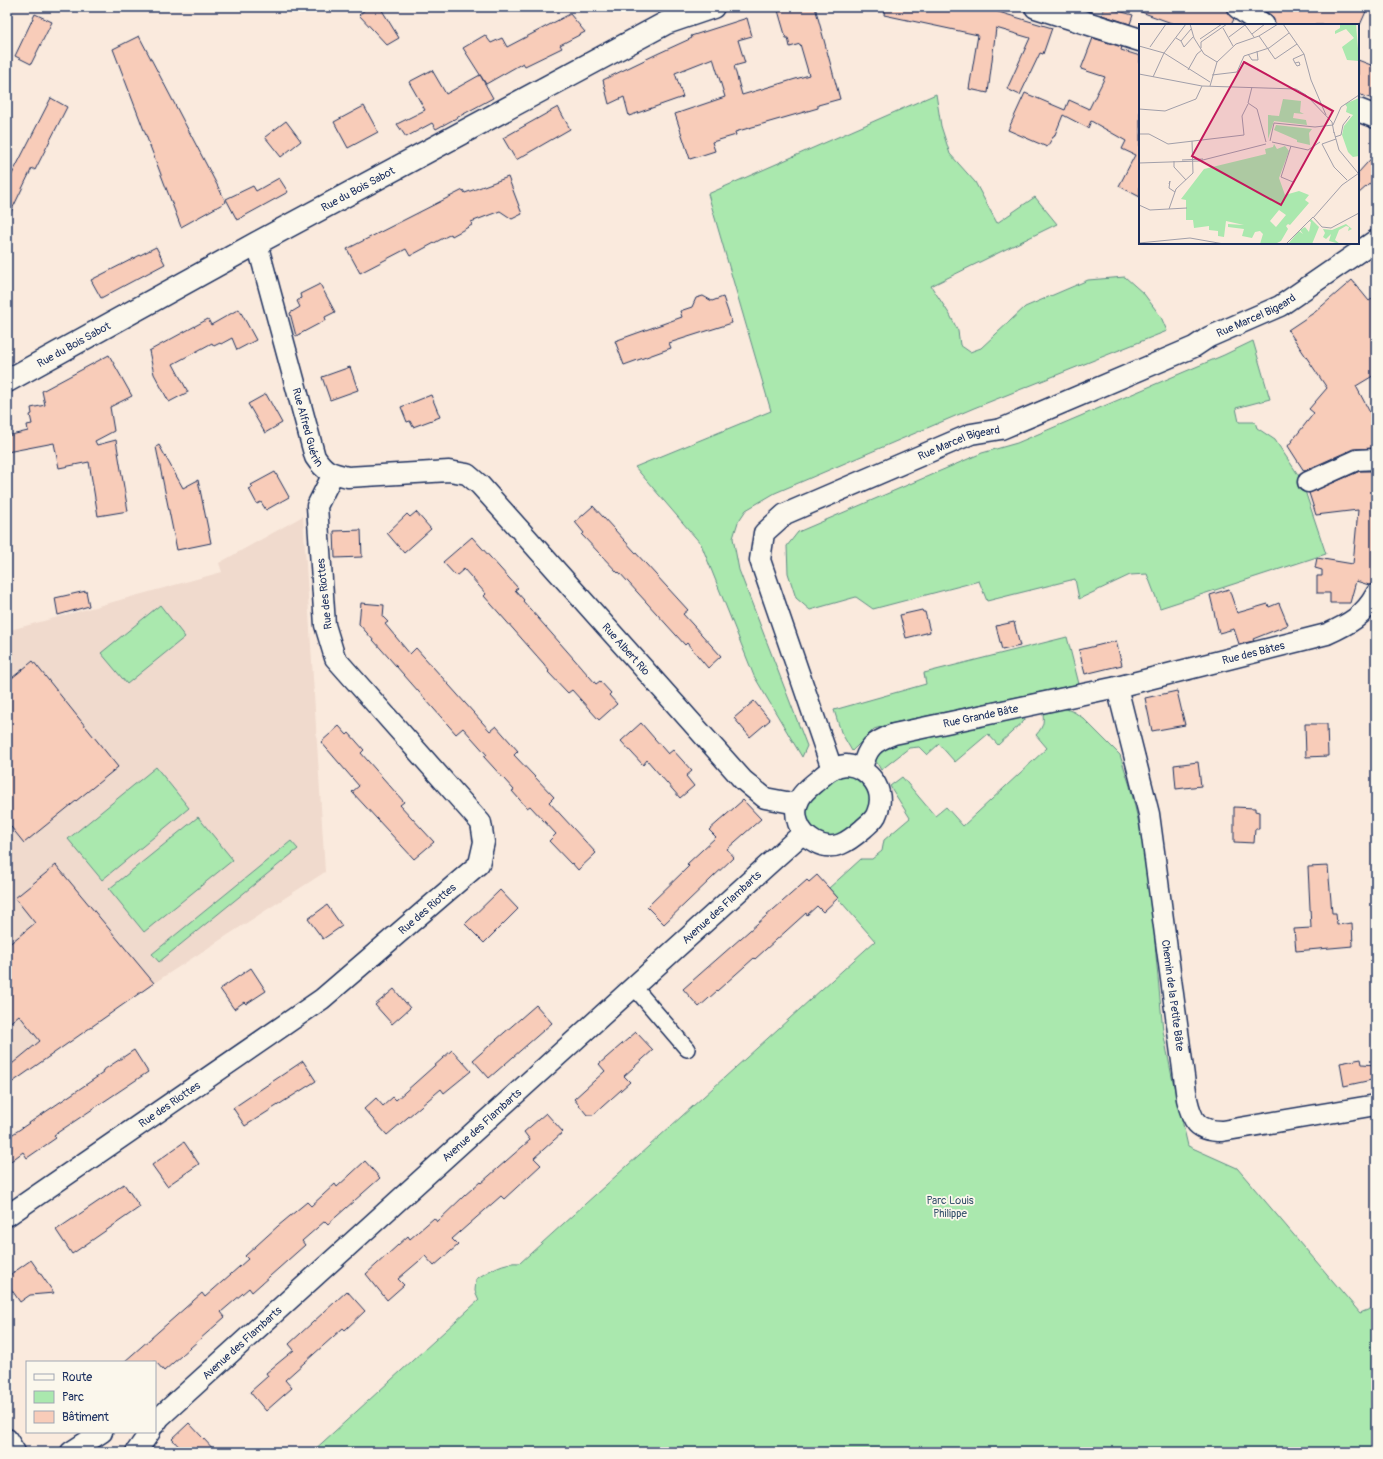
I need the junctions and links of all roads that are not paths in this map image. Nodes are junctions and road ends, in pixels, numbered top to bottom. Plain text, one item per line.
1 (713, 7) edge
2 (1036, 7) edge
3 (1238, 7) edge
4 (1262, 24) edge
5 (1139, 40) edge
6 (1359, 110) edge
7 (1376, 117) edge
8 (1376, 240) edge
9 (257, 243) junction
10 (7, 381) edge
11 (1376, 459) edge
12 (333, 474) junction
13 (467, 474) joint
14 (1308, 482) dead end
15 (1376, 594) edge
16 (1117, 687) junction
17 (832, 769) junction
18 (862, 769) junction
19 (797, 804) junction
20 (803, 833) junction
21 (634, 987) junction
22 (687, 1049) dead end
23 (1376, 1105) edge
24 (7, 1216) edge
25 (156, 1422) edge
26 (100, 1433) edge
27 (148, 1433) edge
28 (7, 1439) edge
29 (15, 1452) edge
30 (71, 1452) edge
31 (136, 1452) edge

1 - 9 main road, Rue du Bois Sabot
2 - 5 main road
3 - 4 main road
6 - 7 main road
8 - 17 street, Rue Marcel Bigeard
9 - 10 main road, Rue du Bois Sabot
9 - 12 street, Rue Alfred Guérin
11 - 14 street
12 - 13 street, Rue Alfred Guérin
12 - 24 street, Rue des Riottes
13 - 19 street, Rue Albert Rio
15 - 16 street, Rue des Bâtes
16 - 18 street, Rue Grande Bâte
16 - 23 street, Chemin de la Petite Bâte
17 - 18 street
17 - 19 street
18 - 20 street
19 - 20 street
20 - 21 street, Avenue des Flambarts
21 - 22 street
21 - 25 street, Avenue des Flambarts
26 - 30 street
27 - 31 street, Avenue des Flambarts
28 - 29 street

